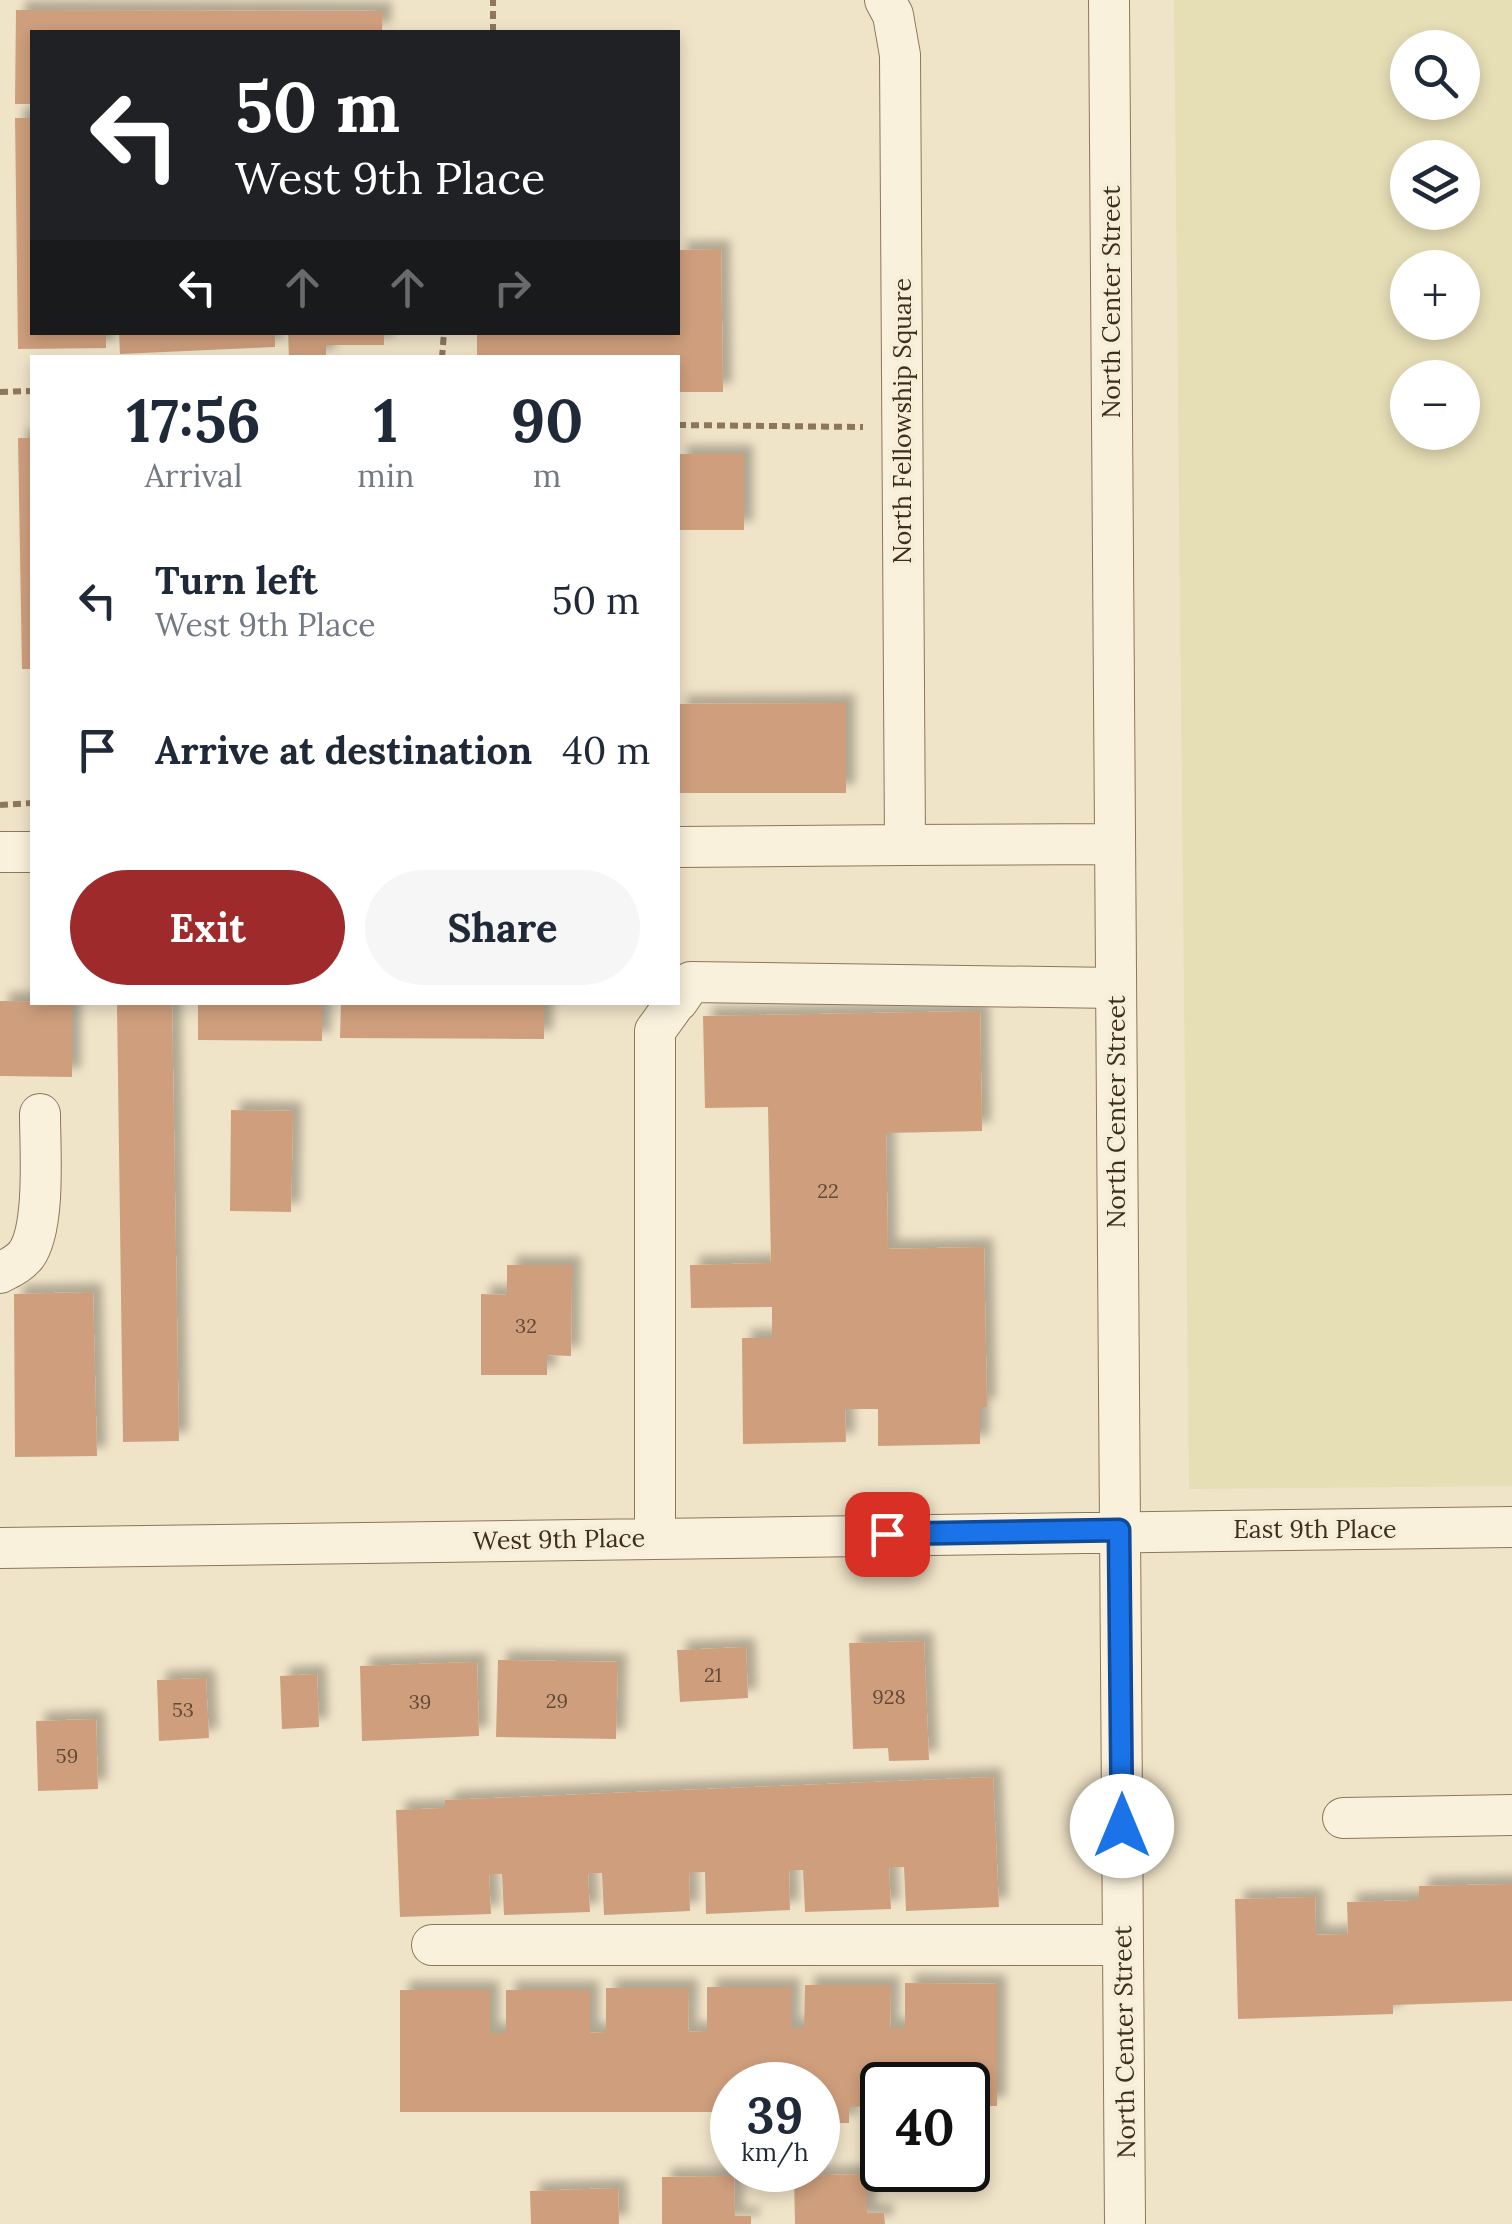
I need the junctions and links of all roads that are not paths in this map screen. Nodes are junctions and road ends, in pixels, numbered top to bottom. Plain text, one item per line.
1 (885, 0) edge
2 (1109, 0) edge
3 (1114, 844) junction
4 (905, 845) junction
5 (680, 847) edge
6 (0, 852) edge
7 (30, 852) edge
8 (1115, 988) junction
9 (680, 998) edge
10 (675, 1005) edge
11 (40, 1114) dead end
12 (0, 1274) edge
13 (1512, 1527) edge
14 (1119, 1530) junction
15 (655, 1538) junction
16 (0, 1548) edge
17 (1512, 1815) edge
18 (1343, 1818) dead end
19 (432, 1945) dead end
20 (1123, 1945) junction
21 (1125, 2224) edge

1 - 4 street, North Fellowship Square
2 - 3 street, North Center Street
3 - 4 street
3 - 8 street, North Center Street
4 - 5 street
6 - 7 street
8 - 9 street
8 - 14 street, North Center Street
10 - 15 street
11 - 12 street
13 - 14 street, East 9th Place
14 - 15 street, West 9th Place
14 - 20 street, North Center Street
15 - 16 street, West 9th Place
17 - 18 street
19 - 20 street
20 - 21 street, North Center Street

